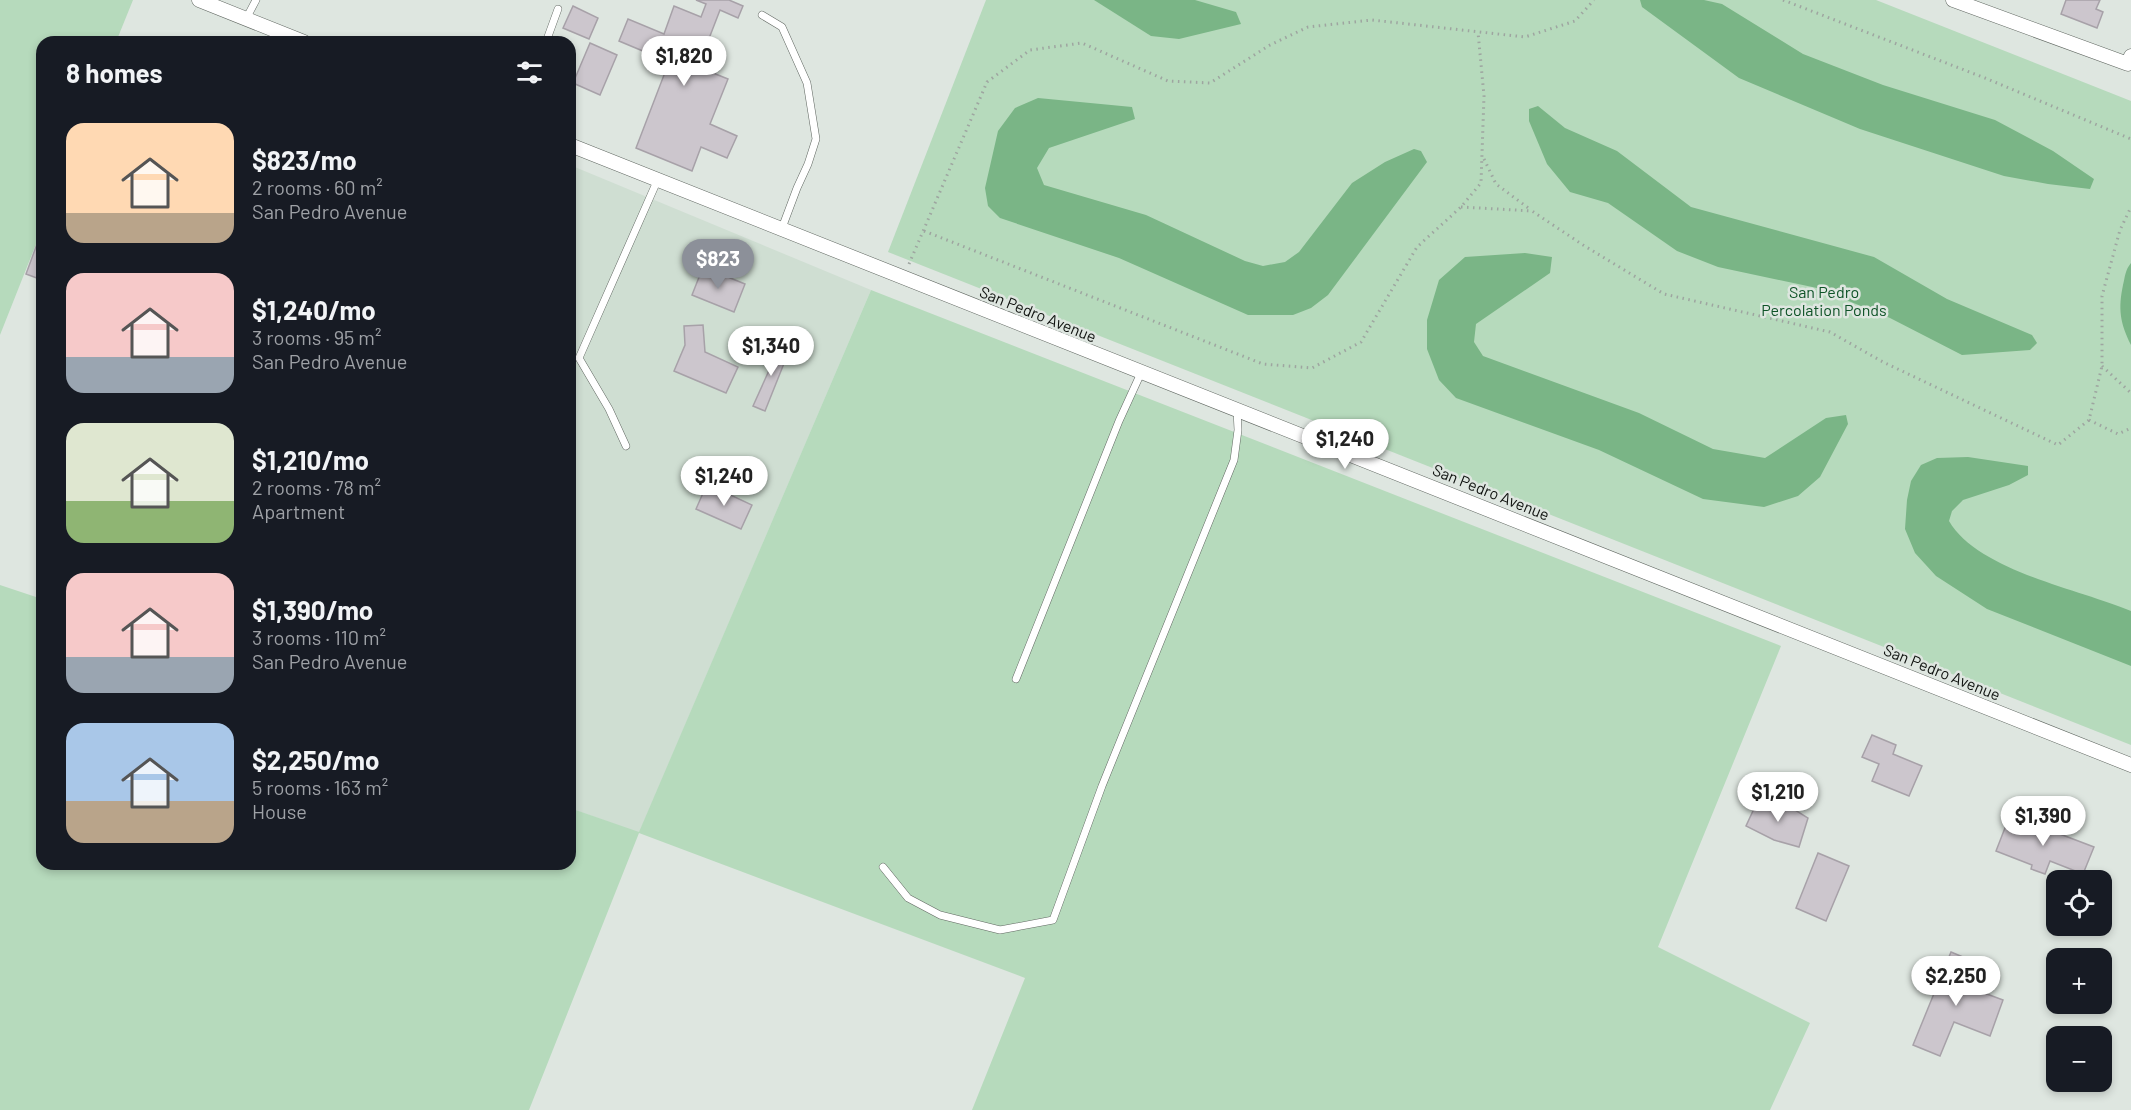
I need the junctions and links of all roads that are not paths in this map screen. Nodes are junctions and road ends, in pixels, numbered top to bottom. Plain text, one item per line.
1 (199, 0) edge
2 (256, 0) edge
3 (1953, 0) edge
4 (558, 9) dead end
5 (762, 15) dead end
6 (246, 19) junction
7 (275, 36) edge
8 (548, 36) edge
9 (2131, 56) edge
10 (576, 147) edge
11 (658, 179) junction
12 (782, 228) junction
13 (1141, 372) junction
14 (1237, 410) junction
15 (626, 446) dead end
16 (1016, 678) dead end
17 (2131, 765) edge
18 (883, 867) dead end

1 - 6 street
2 - 6 lane
3 - 9 street
4 - 8 lane
5 - 12 lane
6 - 7 street
10 - 11 street, San Pedro Avenue
11 - 12 street, San Pedro Avenue
11 - 15 lane
12 - 13 street, San Pedro Avenue
13 - 14 street, San Pedro Avenue
13 - 16 lane
14 - 17 street, San Pedro Avenue
14 - 18 lane

